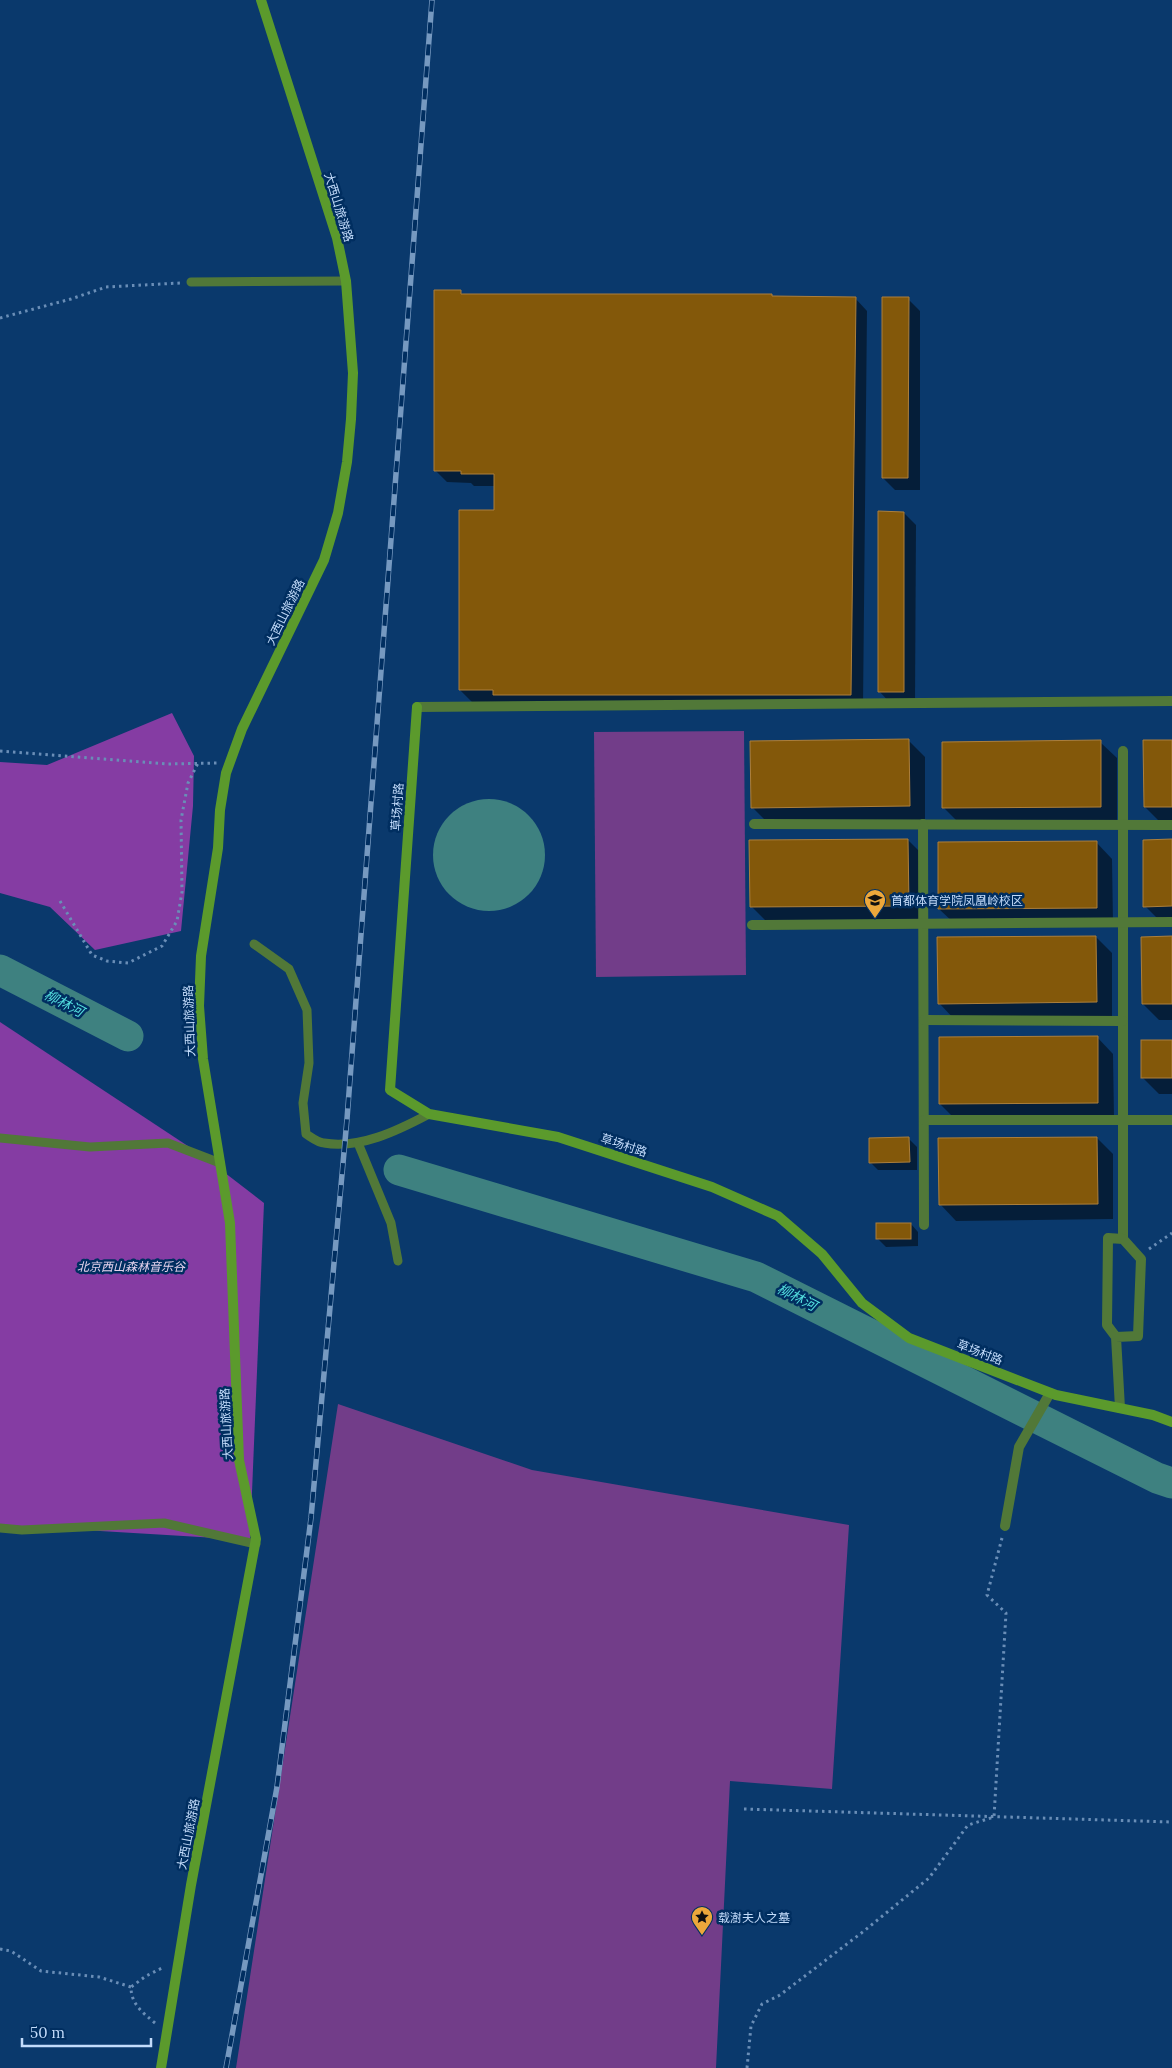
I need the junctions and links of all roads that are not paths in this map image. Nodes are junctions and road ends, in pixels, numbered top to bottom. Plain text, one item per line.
1 (261, 0) edge
2 (346, 281) junction
3 (191, 282) road end
4 (1172, 701) edge
5 (1123, 751) dead end
6 (754, 824) dead end
7 (923, 824) junction
8 (1123, 824) junction
9 (1172, 824) edge
10 (1172, 922) edge
11 (1123, 923) junction
12 (924, 924) junction
13 (752, 925) dead end
14 (254, 944) dead end
15 (924, 1020) junction
16 (1123, 1021) junction
17 (429, 1114) junction
18 (924, 1120) junction
19 (1123, 1120) junction
20 (1172, 1120) edge
21 (0, 1138) edge
22 (358, 1144) junction
23 (220, 1163) junction
24 (924, 1224) dead end
25 (1124, 1239) junction
26 (398, 1261) dead end
27 (1116, 1337) junction
28 (1050, 1393) junction
29 (1120, 1408) junction
30 (1172, 1422) edge
31 (1005, 1526) road end
32 (0, 1528) edge
33 (256, 1544) junction
34 (161, 2068) edge

1 - 2 street, 大西山旅游路
2 - 3 lane
2 - 23 street, 大西山旅游路
4 - 17 street, 草场村路
5 - 8 street
6 - 7 street
7 - 8 street
7 - 12 street
8 - 9 street
8 - 11 street
10 - 11 street
11 - 12 street
11 - 16 street
12 - 13 street
12 - 15 street
14 - 22 lane
15 - 16 street
15 - 18 street
16 - 19 street
17 - 22 lane
17 - 28 street, 草场村路
18 - 19 street
18 - 24 street
19 - 20 street
19 - 25 street
21 - 23 lane
22 - 26 lane
23 - 33 street, 大西山旅游路
25 - 27 street
25 - 27 street
27 - 29 street
28 - 29 street, 草场村路
28 - 31 street
29 - 30 street, 草场村路
32 - 33 lane
33 - 34 street, 大西山旅游路

